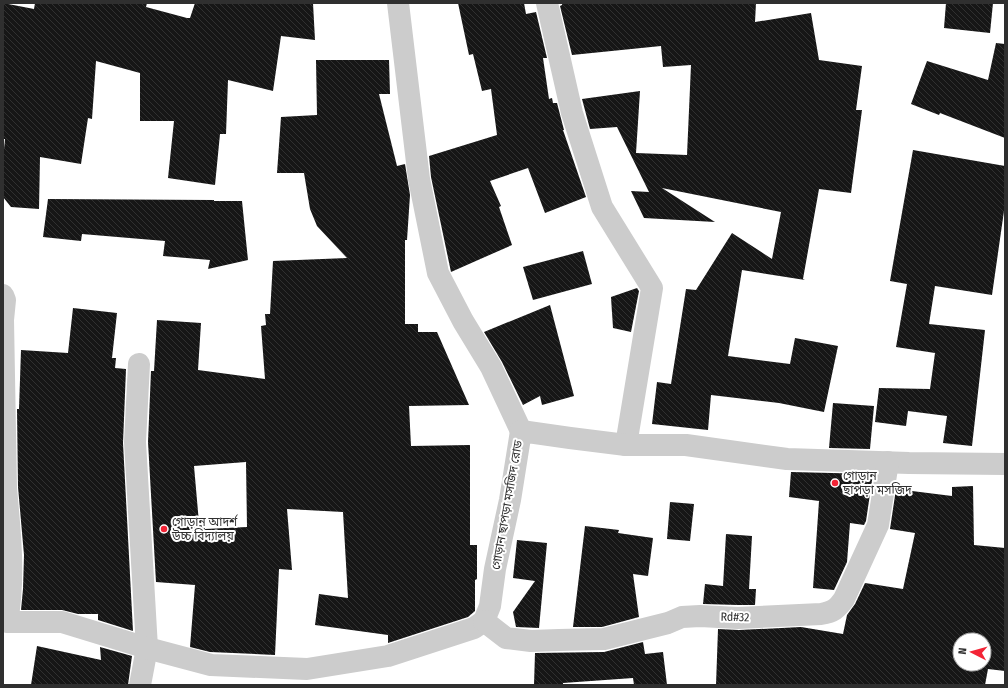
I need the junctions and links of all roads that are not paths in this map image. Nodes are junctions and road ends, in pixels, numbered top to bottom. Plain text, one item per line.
1 (398, 3) edge
2 (547, 3) edge
3 (3, 295) edge
4 (139, 364) dead end
5 (521, 431) junction
6 (626, 445) junction
7 (888, 462) junction
8 (1005, 464) edge
9 (4, 488) edge
10 (484, 621) junction
11 (5, 622) edge
12 (147, 648) junction
13 (140, 685) edge

1 - 5 street
2 - 6 street
3 - 9 street
4 - 12 street
5 - 6 street, গোড়ান ছাপড়া মসজিদ রোড
5 - 10 street, গোড়ান ছাপড়া মসজিদ রোড
6 - 7 street, গোড়ান ছাপড়া মসজিদ রোড
7 - 8 street, গোড়ান ছাপড়া মসজিদ রোড
7 - 10 street, Rd#32
9 - 11 street
10 - 12 street
11 - 12 street
12 - 13 street

